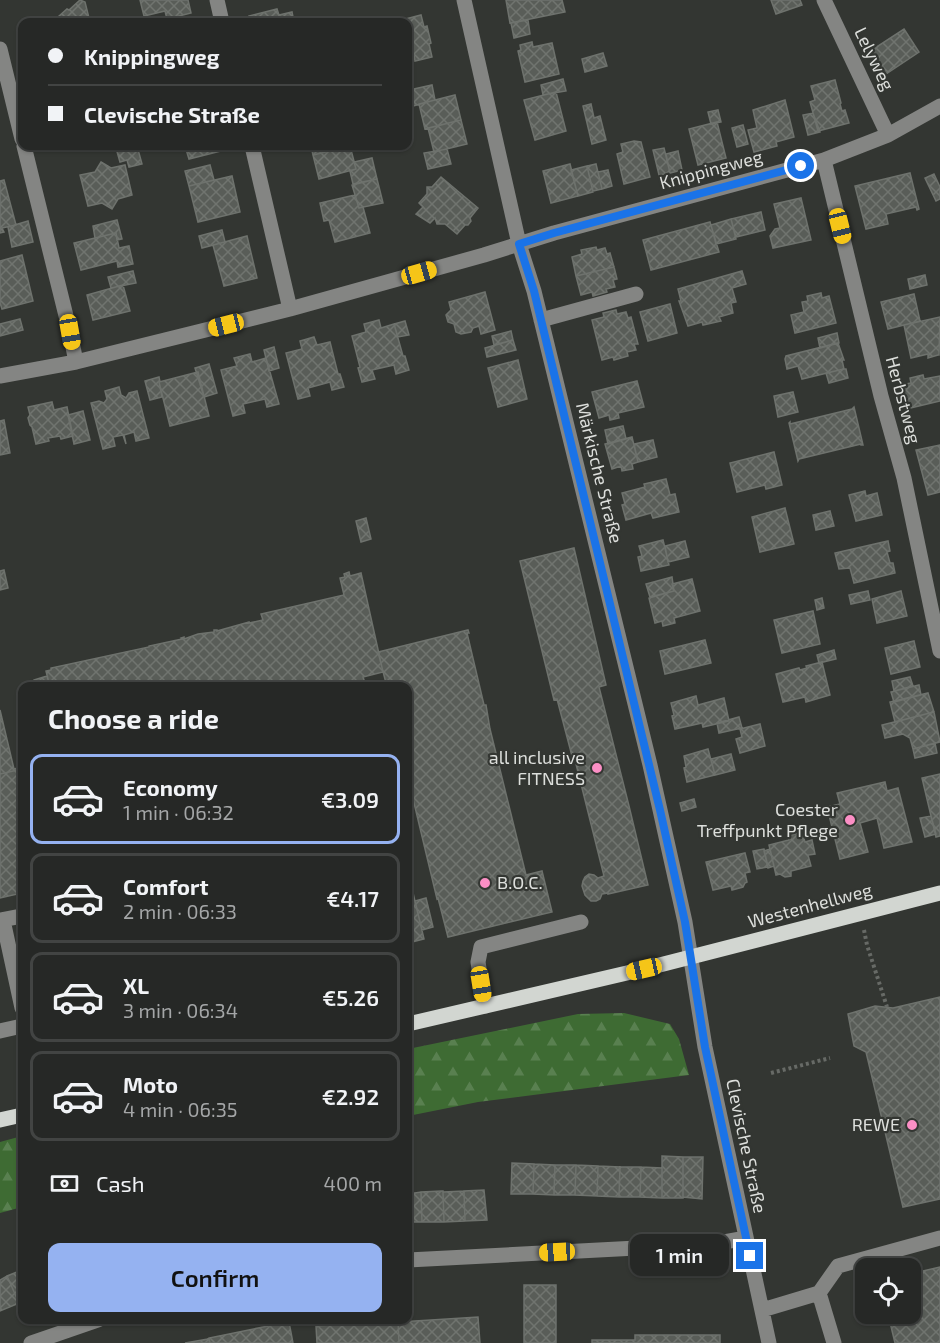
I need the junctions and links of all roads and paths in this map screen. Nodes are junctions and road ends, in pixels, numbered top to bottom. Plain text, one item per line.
1 (217, 0) edge
2 (464, 0) edge
3 (824, 0) edge
4 (221, 18) edge
5 (0, 49) edge
6 (940, 106) edge
7 (18, 123) edge
8 (888, 135) junction
9 (25, 150) edge
10 (253, 150) edge
11 (824, 160) junction
12 (519, 244) junction
13 (636, 294) dead end
14 (290, 309) junction
15 (541, 320) junction
16 (76, 362) junction
17 (0, 376) edge
18 (940, 651) edge
19 (940, 892) edge
20 (860, 913) junction
21 (18, 917) edge
22 (1, 920) edge
23 (581, 922) dead end
24 (690, 956) junction
25 (18, 991) edge
26 (485, 1006) junction
27 (887, 1007) dead end
28 (412, 1023) edge
29 (18, 1027) edge
30 (0, 1031) edge
31 (830, 1058) dead end
32 (771, 1073) dead end
33 (18, 1116) edge
34 (0, 1120) edge
35 (746, 1238) junction
36 (940, 1238) edge
37 (412, 1260) edge
38 (819, 1293) junction
39 (762, 1310) junction
40 (87, 1324) edge
41 (32, 1343) edge
42 (769, 1343) edge
43 (834, 1343) edge

1 - 4 street
2 - 12 street, Märkische Straße
3 - 8 street, Lelyweg
5 - 7 street
6 - 8 street, Knippingweg
8 - 11 street, Knippingweg
9 - 16 street
10 - 14 street
11 - 12 street, Knippingweg
11 - 18 street, Herbstweg
12 - 14 street, Knippingweg
12 - 15 street, Märkische Straße
13 - 15 street
14 - 16 street, Knippingweg
15 - 24 street, Märkische Straße
16 - 17 street, Knippingweg
19 - 20 main road, Westenhellweg
20 - 24 main road, Westenhellweg
20 - 27 path
21 - 22 street
22 - 25 street
23 - 26 street
24 - 26 main road, Westenhellweg
24 - 35 street, Clevische Straße
26 - 28 main road, Westenhellweg
29 - 30 street
31 - 32 path
33 - 34 main road
35 - 37 street
35 - 39 street, Clevische Straße
36 - 38 street
38 - 39 street
38 - 43 street
39 - 42 street, Clevische Straße
40 - 41 street

